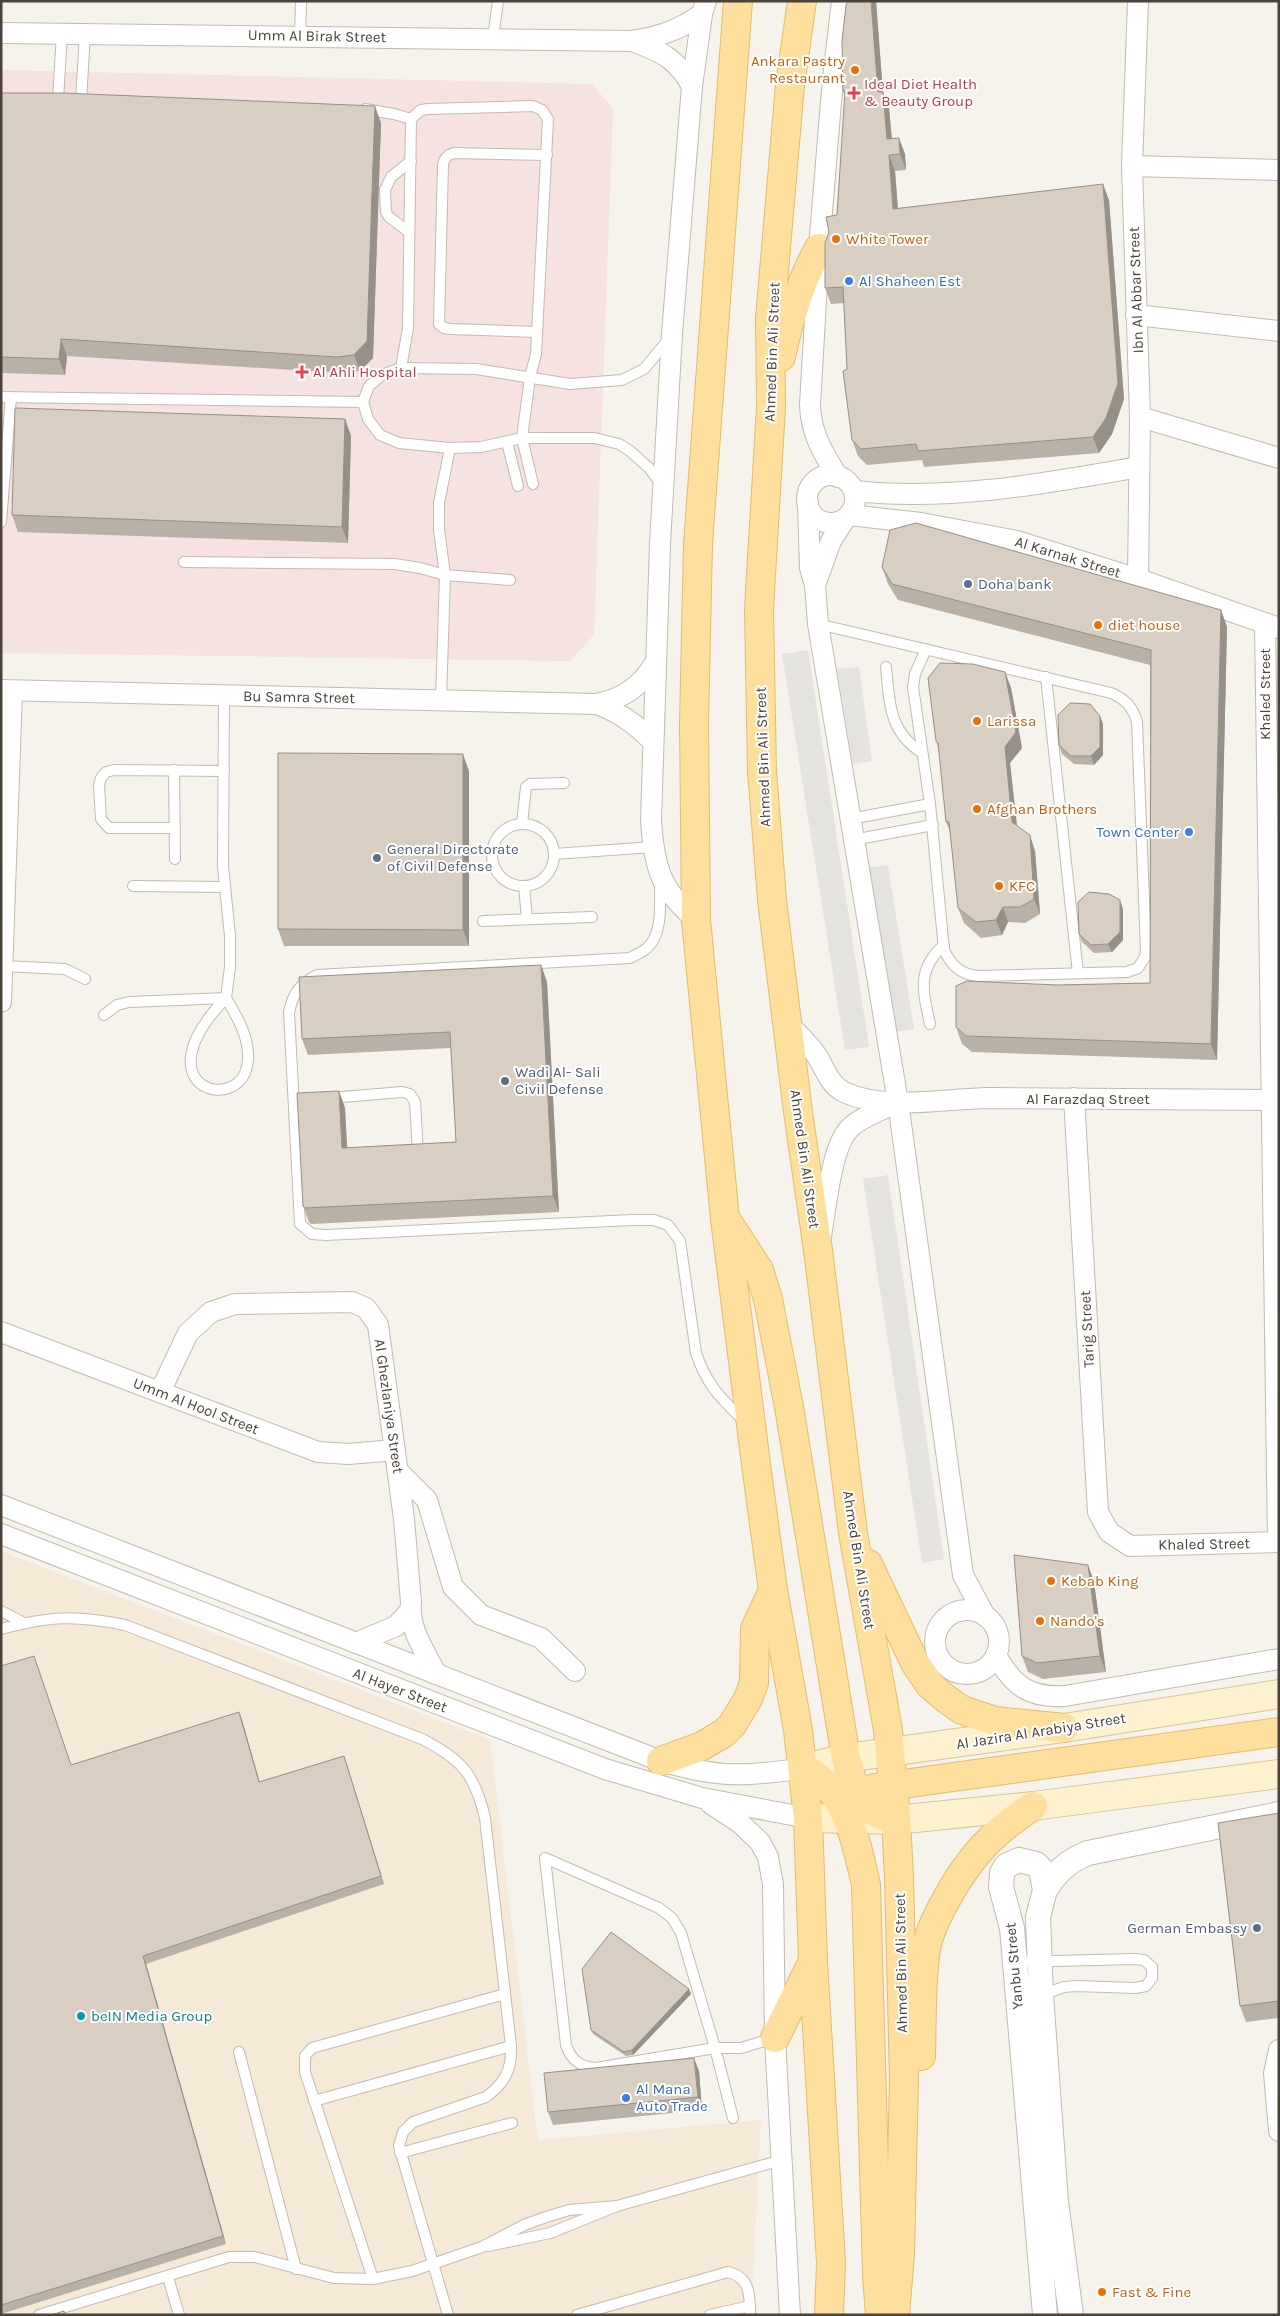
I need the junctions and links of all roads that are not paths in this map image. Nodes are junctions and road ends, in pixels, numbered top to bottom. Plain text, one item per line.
1 (300, 1) edge
2 (498, 1) edge
3 (738, 1) edge
4 (802, 1) edge
5 (858, 1) edge
6 (1138, 1) edge
7 (841, 7) edge
8 (704, 8) edge
9 (1, 33) edge
10 (62, 33) junction
11 (85, 33) junction
12 (300, 36) junction
13 (494, 38) junction
14 (632, 41) junction
15 (692, 86) junction
16 (349, 108) edge
17 (411, 119) junction
18 (547, 155) junction
19 (411, 161) junction
20 (1132, 166) junction
21 (1279, 170) edge
22 (409, 232) junction
23 (819, 248) junction
24 (1136, 315) junction
25 (1279, 331) edge
26 (537, 332) junction
27 (672, 334) junction
28 (402, 368) junction
29 (530, 377) junction
30 (6, 397) edge
31 (363, 402) junction
32 (770, 407) junction
33 (1140, 417) junction
34 (522, 438) junction
35 (507, 442) junction
36 (450, 448) junction
37 (1279, 458) edge
38 (1139, 467) junction
39 (838, 477) junction
40 (533, 484) dead end
41 (662, 485) junction
42 (518, 486) dead end
43 (854, 491) junction
44 (808, 503) junction
45 (847, 517) junction
46 (1, 522) edge
47 (184, 562) dead end
48 (445, 575) junction
49 (1138, 579) junction
50 (510, 580) dead end
51 (815, 585) junction
52 (818, 624) junction
53 (1272, 626) edge
54 (926, 649) junction
55 (655, 664) junction
56 (886, 667) dead end
57 (1046, 677) junction
58 (7, 690) edge
59 (224, 696) junction
60 (441, 700) junction
61 (597, 704) junction
62 (653, 742) junction
63 (922, 753) junction
64 (1272, 765) edge
65 (174, 770) junction
66 (224, 772) junction
67 (564, 783) dead end
68 (930, 804) junction
69 (850, 819) junction
70 (522, 824) junction
71 (933, 825) junction
72 (175, 828) junction
73 (854, 840) junction
74 (653, 847) junction
75 (554, 854) junction
76 (175, 859) dead end
77 (660, 877) junction
78 (133, 886) dead end
79 (524, 886) junction
80 (223, 887) junction
81 (592, 917) dead end
82 (528, 919) junction
83 (696, 920) junction
84 (483, 921) dead end
85 (944, 945) junction
86 (3, 966) junction
87 (1078, 973) junction
88 (85, 978) dead end
89 (226, 998) junction
90 (1, 1002) edge
91 (104, 1015) dead end
92 (786, 1023) junction
93 (930, 1024) dead end
94 (1074, 1098) junction
95 (323, 1099) edge
96 (1275, 1100) edge
97 (898, 1102) junction
98 (418, 1154) edge
99 (725, 1219) junction
100 (818, 1250) junction
101 (1, 1332) edge
102 (160, 1392) junction
103 (752, 1428) junction
104 (395, 1450) junction
105 (398, 1471) junction
106 (1, 1505) edge
107 (853, 1533) junction
108 (1, 1534) edge
109 (1279, 1542) edge
110 (1130, 1546) joint
111 (963, 1575) junction
112 (772, 1590) junction
113 (1, 1611) edge
114 (409, 1612) junction
115 (954, 1613) junction
116 (985, 1616) junction
117 (24, 1623) junction
118 (1, 1629) edge
119 (356, 1643) junction
120 (996, 1654) junction
121 (1279, 1659) edge
122 (575, 1671) dead end
123 (436, 1674) junction
124 (1279, 1694) edge
125 (1064, 1728) junction
126 (1279, 1732) edge
127 (890, 1752) junction
128 (846, 1758) junction
129 (661, 1761) junction
130 (804, 1768) junction
131 (1272, 1777) edge
132 (893, 1786) junction
133 (702, 1798) junction
134 (846, 1802) junction
135 (1033, 1806) junction
136 (1279, 1814) edge
137 (808, 1818) junction
138 (896, 1820) junction
139 (1044, 1890) junction
140 (813, 1961) junction
141 (1014, 1962) junction
142 (1039, 1962) junction
143 (505, 1994) junction
144 (1041, 1995) junction
145 (775, 2038) junction
146 (510, 2046) junction
147 (715, 2048) junction
148 (1279, 2050) edge
149 (239, 2052) dead end
150 (314, 2101) junction
151 (733, 2118) dead end
152 (512, 2123) dead end
153 (1279, 2131) edge
154 (400, 2153) junction
155 (782, 2160) junction
156 (1043, 2173) junction
157 (617, 2206) junction
158 (482, 2247) junction
159 (433, 2264) junction
160 (296, 2269) junction
161 (168, 2277) junction
162 (374, 2279) junction
163 (891, 2309) edge
164 (750, 2310) edge
165 (39, 2315) edge
166 (178, 2315) edge
167 (448, 2315) edge
168 (577, 2315) edge
169 (710, 2315) edge
170 (790, 2315) edge
171 (829, 2315) edge
172 (1045, 2315) edge
173 (1071, 2315) edge

1 - 12 lane
2 - 13 lane
3 - 83 main road
4 - 32 main road, Ahmed Bin Ali Street
5 - 7 street
6 - 20 street, Ibn Al Abbar Street
7 - 23 street
8 - 14 street, Umm Al Birak Street
8 - 15 street
9 - 10 street, Umm Al Birak Street
10 - 11 street, Umm Al Birak Street
10 - 11 lane
11 - 12 street, Umm Al Birak Street
12 - 13 street, Umm Al Birak Street
13 - 14 street, Umm Al Birak Street
14 - 15 street, Umm Al Birak Street
15 - 27 street
16 - 17 lane
17 - 18 lane
17 - 19 lane
18 - 26 lane
18 - 26 lane
19 - 22 lane
19 - 22 lane
20 - 21 street
20 - 24 street, Ibn Al Abbar Street
22 - 28 lane
23 - 32 main road
23 - 39 street
24 - 25 street
24 - 33 street, Ibn Al Abbar Street
26 - 29 lane
27 - 29 lane
27 - 41 street
28 - 29 lane
28 - 31 lane
29 - 34 lane
30 - 31 lane
30 - 46 lane
31 - 36 lane
32 - 92 main road, Ahmed Bin Ali Street
33 - 37 street
33 - 38 street, Ibn Al Abbar Street
34 - 35 lane
34 - 40 lane
34 - 41 lane
35 - 36 lane
35 - 42 lane
36 - 48 lane
38 - 43 street
38 - 49 street, Ibn Al Abbar Street
39 - 43 street
39 - 44 street
41 - 55 street
43 - 45 street
44 - 45 street
44 - 51 street
45 - 49 street, Al Karnak Street
45 - 51 street
47 - 48 lane
48 - 50 lane
48 - 60 lane
49 - 53 street, Al Karnak Street
51 - 52 street
52 - 54 lane
52 - 69 street
53 - 64 street, Khaled Street
54 - 57 lane
54 - 63 lane
55 - 61 street, Bu Samra Street
55 - 62 street
56 - 63 lane
57 - 87 lane
57 - 87 lane
58 - 59 street, Bu Samra Street
58 - 86 street
59 - 60 street, Bu Samra Street
59 - 66 lane
60 - 61 street, Bu Samra Street
61 - 62 street, Bu Samra Street
62 - 74 street
63 - 68 lane
64 - 96 street, Khaled Street
65 - 66 lane
65 - 72 lane
65 - 72 lane
66 - 80 lane
67 - 70 lane
68 - 69 lane
68 - 71 lane
69 - 73 street
70 - 75 lane
70 - 79 lane
71 - 73 lane
71 - 85 lane
72 - 76 lane
73 - 97 street
74 - 75 lane
74 - 77 street
75 - 79 lane
77 - 83 street
77 - 103 lane
78 - 80 lane
79 - 82 lane
80 - 89 lane
81 - 82 lane
82 - 84 lane
83 - 99 main road
85 - 87 lane
85 - 93 lane
86 - 88 lane
86 - 90 street
89 - 89 lane
89 - 91 lane
92 - 97 street, Al Farazdaq Street
92 - 100 main road, Ahmed Bin Ali Street
94 - 96 street, Al Farazdaq Street
94 - 97 street, Al Farazdaq Street
94 - 110 street, Tarig Street
95 - 98 lane
96 - 109 street, Khaled Street
97 - 100 street, Al Farazdaq Street
97 - 111 street
99 - 103 main road
99 - 128 main road
100 - 107 main road, Ahmed Bin Ali Street
101 - 102 street, Umm Al Hool Street
102 - 104 street, Umm Al Hool Street
102 - 104 street, Al Ghezlaniya Street
103 - 112 main road
104 - 105 street, Al Ghezlaniya Street
105 - 114 street, Al Ghezlaniya Street
105 - 122 street
106 - 119 street, Al Hayer Street
107 - 125 main road
107 - 127 main road, Ahmed Bin Ali Street
108 - 133 street, Al Hayer Street
109 - 110 street, Khaled Street
111 - 115 street
111 - 116 street
112 - 129 main road
112 - 130 main road
113 - 117 lane
114 - 119 street
114 - 123 street, Al Ghezlaniya Street
115 - 116 street
115 - 120 street
116 - 120 street
117 - 118 lane
117 - 143 lane
119 - 123 street, Al Hayer Street
120 - 121 street, Al Jazira Al Arabiya Street
123 - 129 street, Al Hayer Street
124 - 125 main road, Al Jazira Al Arabiya Street
125 - 127 main road, Al Jazira Al Arabiya Street
126 - 132 main road
127 - 128 main road, Al Jazira Al Arabiya Street
127 - 132 main road, Ahmed Bin Ali Street
128 - 130 main road, Al Jazira Al Arabiya Street
128 - 134 main road
129 - 130 street, Al Hayer Street
130 - 134 main road
130 - 137 main road
131 - 135 main road
132 - 134 main road
132 - 138 main road, Ahmed Bin Ali Street
133 - 137 street, Al Hayer Street
133 - 145 street
134 - 137 main road
134 - 138 main road
134 - 163 main road
135 - 138 main road
135 - 163 main road
136 - 139 street
137 - 140 main road
138 - 163 main road, Ahmed Bin Ali Street
139 - 141 street, Yanbu Street
139 - 142 street, Yanbu Street
140 - 145 main road
140 - 171 main road
141 - 142 lane
141 - 156 street, Yanbu Street
142 - 144 street, Yanbu Street
142 - 144 lane
143 - 146 lane
143 - 150 lane
144 - 156 street, Yanbu Street
145 - 147 lane
145 - 155 street
146 - 150 lane
146 - 154 lane
147 - 147 lane
147 - 151 lane
148 - 153 street
149 - 160 lane
150 - 162 lane
152 - 154 lane
154 - 159 lane
155 - 157 lane
155 - 170 street
156 - 172 street, Yanbu Street
156 - 173 street, Yanbu Street
157 - 158 lane
157 - 158 lane
158 - 159 lane
159 - 162 lane
159 - 167 lane
160 - 161 lane
160 - 162 lane
161 - 165 lane
161 - 166 lane
164 - 168 lane
164 - 169 lane

